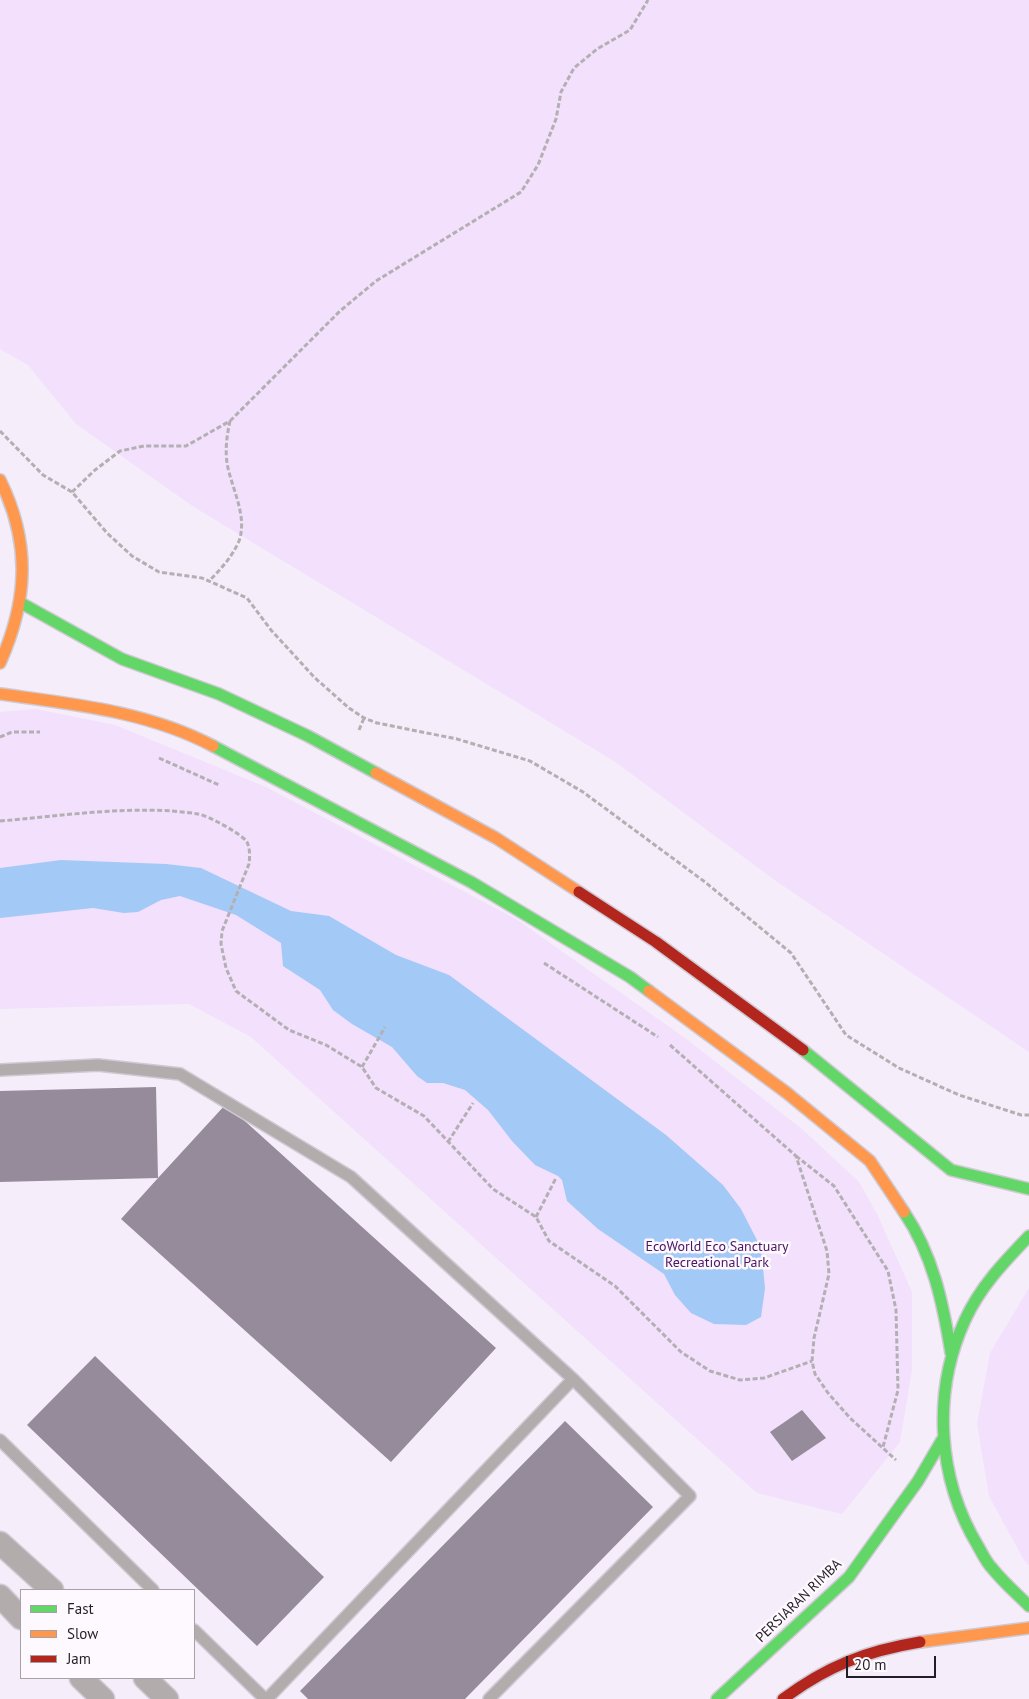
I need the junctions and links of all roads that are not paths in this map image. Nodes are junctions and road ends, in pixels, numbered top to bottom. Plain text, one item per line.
1 (0, 480) edge
2 (21, 603) junction
3 (0, 664) edge
4 (0, 694) edge
5 (0, 1070) edge
6 (1029, 1189) edge
7 (1029, 1236) edge
8 (951, 1352) junction
9 (573, 1380) junction
10 (0, 1440) edge
11 (942, 1440) junction
12 (0, 1543) edge
13 (51, 1589) edge
14 (152, 1589) edge
15 (0, 1596) edge
16 (1029, 1606) edge
17 (20, 1617) edge
18 (1029, 1628) edge
19 (195, 1631) edge
20 (82, 1679) edge
21 (146, 1679) edge
22 (103, 1699) edge
23 (167, 1699) edge
24 (266, 1699) edge
25 (489, 1699) edge
26 (717, 1699) edge
27 (783, 1699) edge

1 - 2 street
2 - 3 street
2 - 6 street
4 - 8 street
5 - 9 lane
7 - 8 street
8 - 11 street
9 - 24 lane
9 - 25 lane
10 - 14 lane
11 - 16 street
11 - 26 street, PERSIARAN RIMBA
12 - 13 street
15 - 17 street
18 - 27 street
19 - 24 lane
20 - 22 street
21 - 23 street

